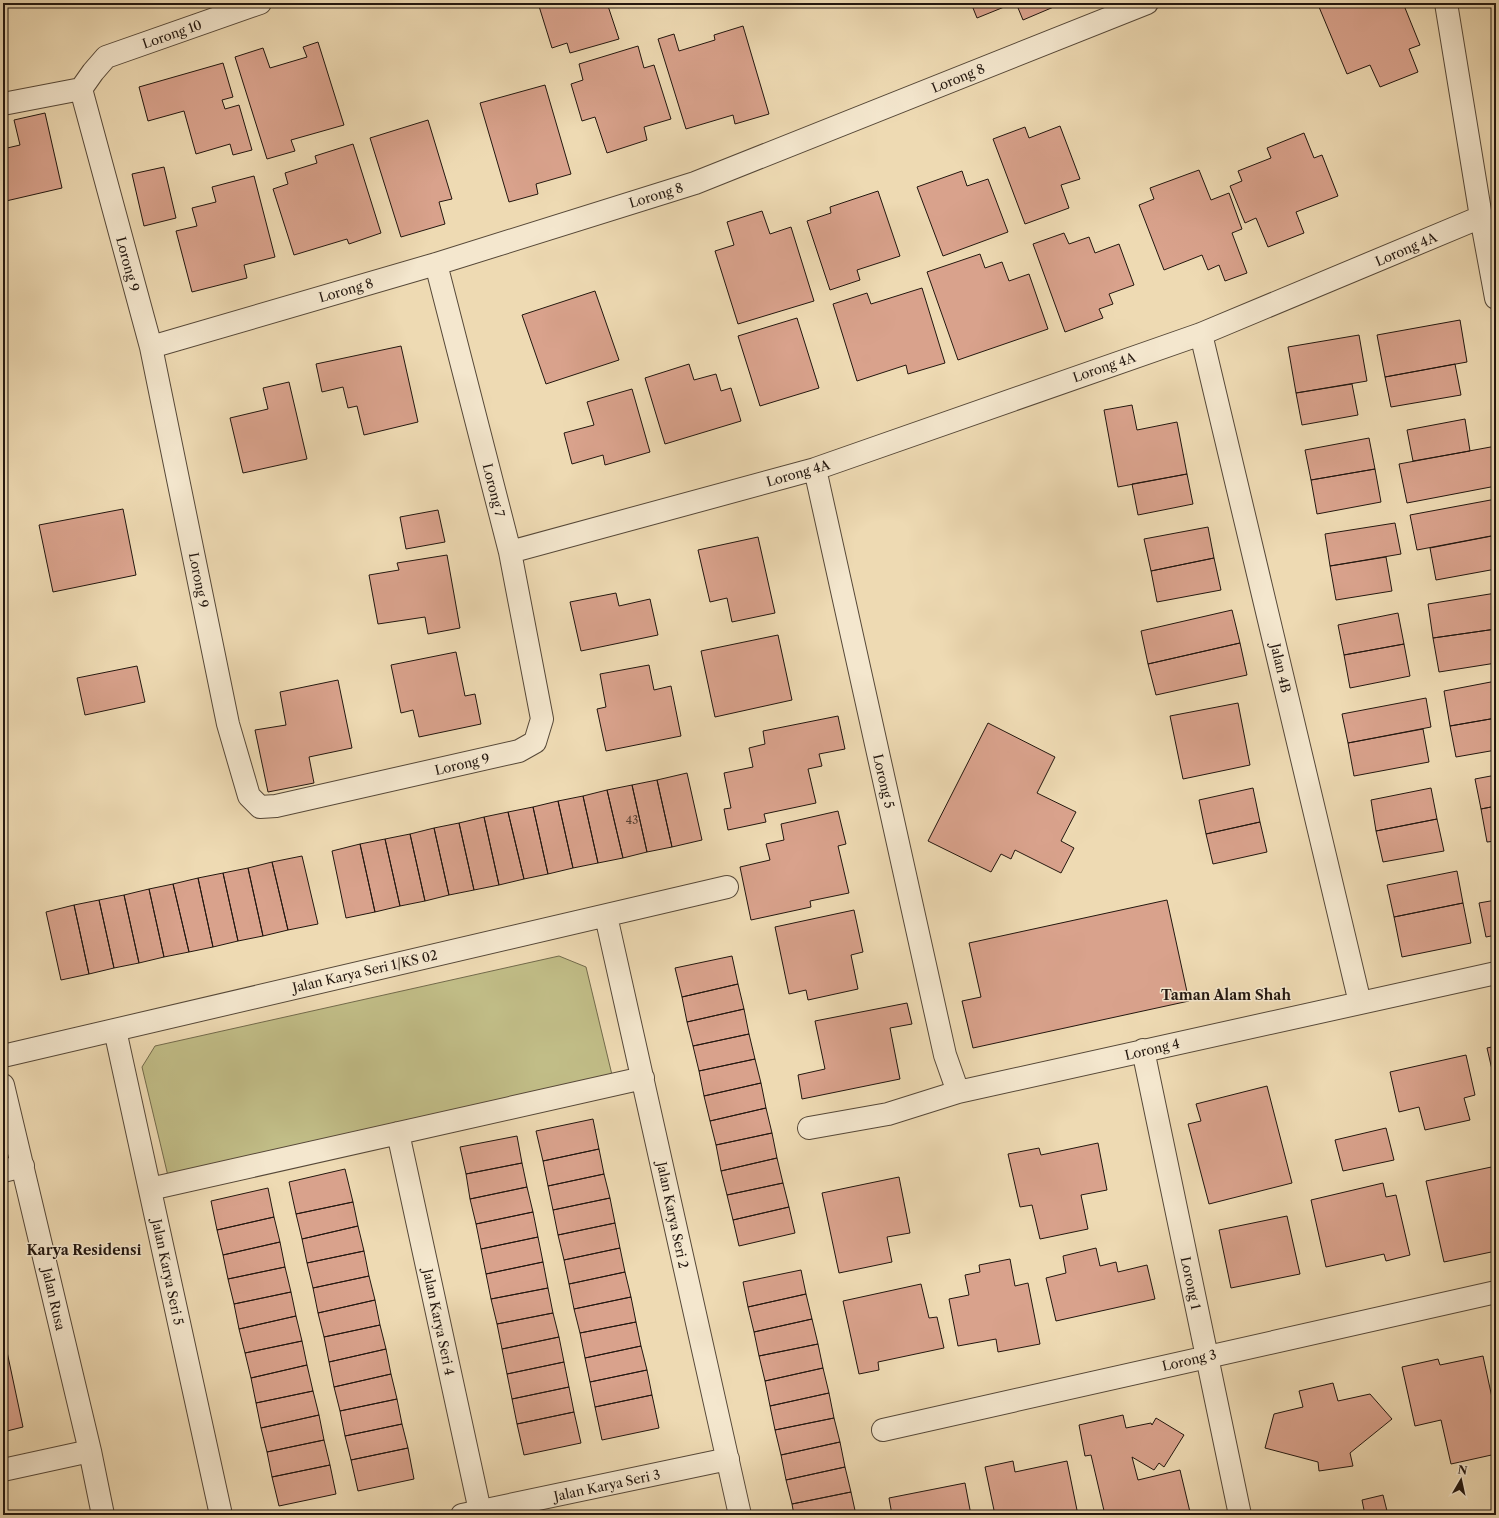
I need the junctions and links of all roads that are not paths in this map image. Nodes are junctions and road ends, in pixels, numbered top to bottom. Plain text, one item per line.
1 (260, 3) edge
2 (1147, 3) edge
3 (1446, 3) edge
4 (81, 89) junction
5 (3, 104) edge
6 (1481, 218) junction
7 (436, 264) junction
8 (1496, 298) edge
9 (1201, 334) junction
10 (150, 347) junction
11 (815, 469) junction
12 (510, 552) junction
13 (542, 719) joint
14 (728, 887) dead end
15 (606, 916) junction
16 (1496, 973) edge
17 (1360, 1003) junction
18 (115, 1030) junction
19 (1143, 1050) junction
20 (3, 1056) edge
21 (643, 1078) junction
22 (3, 1085) edge
23 (958, 1092) junction
24 (809, 1128) dead end
25 (398, 1133) junction
26 (13, 1168) edge
27 (150, 1190) junction
28 (1496, 1292) edge
29 (1206, 1356) junction
30 (883, 1430) dead end
31 (90, 1451) junction
32 (728, 1459) junction
33 (3, 1470) edge
34 (471, 1513) edge
35 (103, 1515) edge
36 (221, 1515) edge
37 (740, 1515) edge
38 (1240, 1515) edge

1 - 4 street, Lorong 10
2 - 7 street, Lorong 8
3 - 6 street
4 - 5 street
4 - 10 street, Lorong 9
6 - 8 street
6 - 9 street, Lorong 4A
7 - 10 street, Lorong 8
7 - 12 street, Lorong 7
9 - 11 street, Lorong 4A
9 - 17 street, Jalan 4B
10 - 13 street, Lorong 9
11 - 12 street, Lorong 4A
11 - 23 street, Lorong 5
12 - 13 street, Lorong 7
14 - 15 street, Jalan Karya Seri 1/KS 02
15 - 18 street, Jalan Karya Seri 1/KS 02
15 - 21 street, Jalan Karya Seri 2
16 - 17 street, Lorong 4
17 - 19 street, Lorong 4
18 - 20 street, Jalan Karya Seri 1/KS 02
18 - 27 street, Jalan Karya Seri 5
19 - 23 street, Lorong 4
19 - 29 street, Lorong 1
21 - 25 street
21 - 32 street, Jalan Karya Seri 2
22 - 26 street, Jalan Rusa
23 - 24 street, Lorong 4
25 - 27 street
25 - 34 street, Jalan Karya Seri 4
26 - 31 street, Jalan Rusa
27 - 36 street, Jalan Karya Seri 5
28 - 29 street, Lorong 3
29 - 30 street, Lorong 3
29 - 38 street, Lorong 1
31 - 33 street
31 - 35 street, Jalan Rusa
32 - 34 street, Jalan Karya Seri 3
32 - 37 street, Jalan Karya Seri 2

